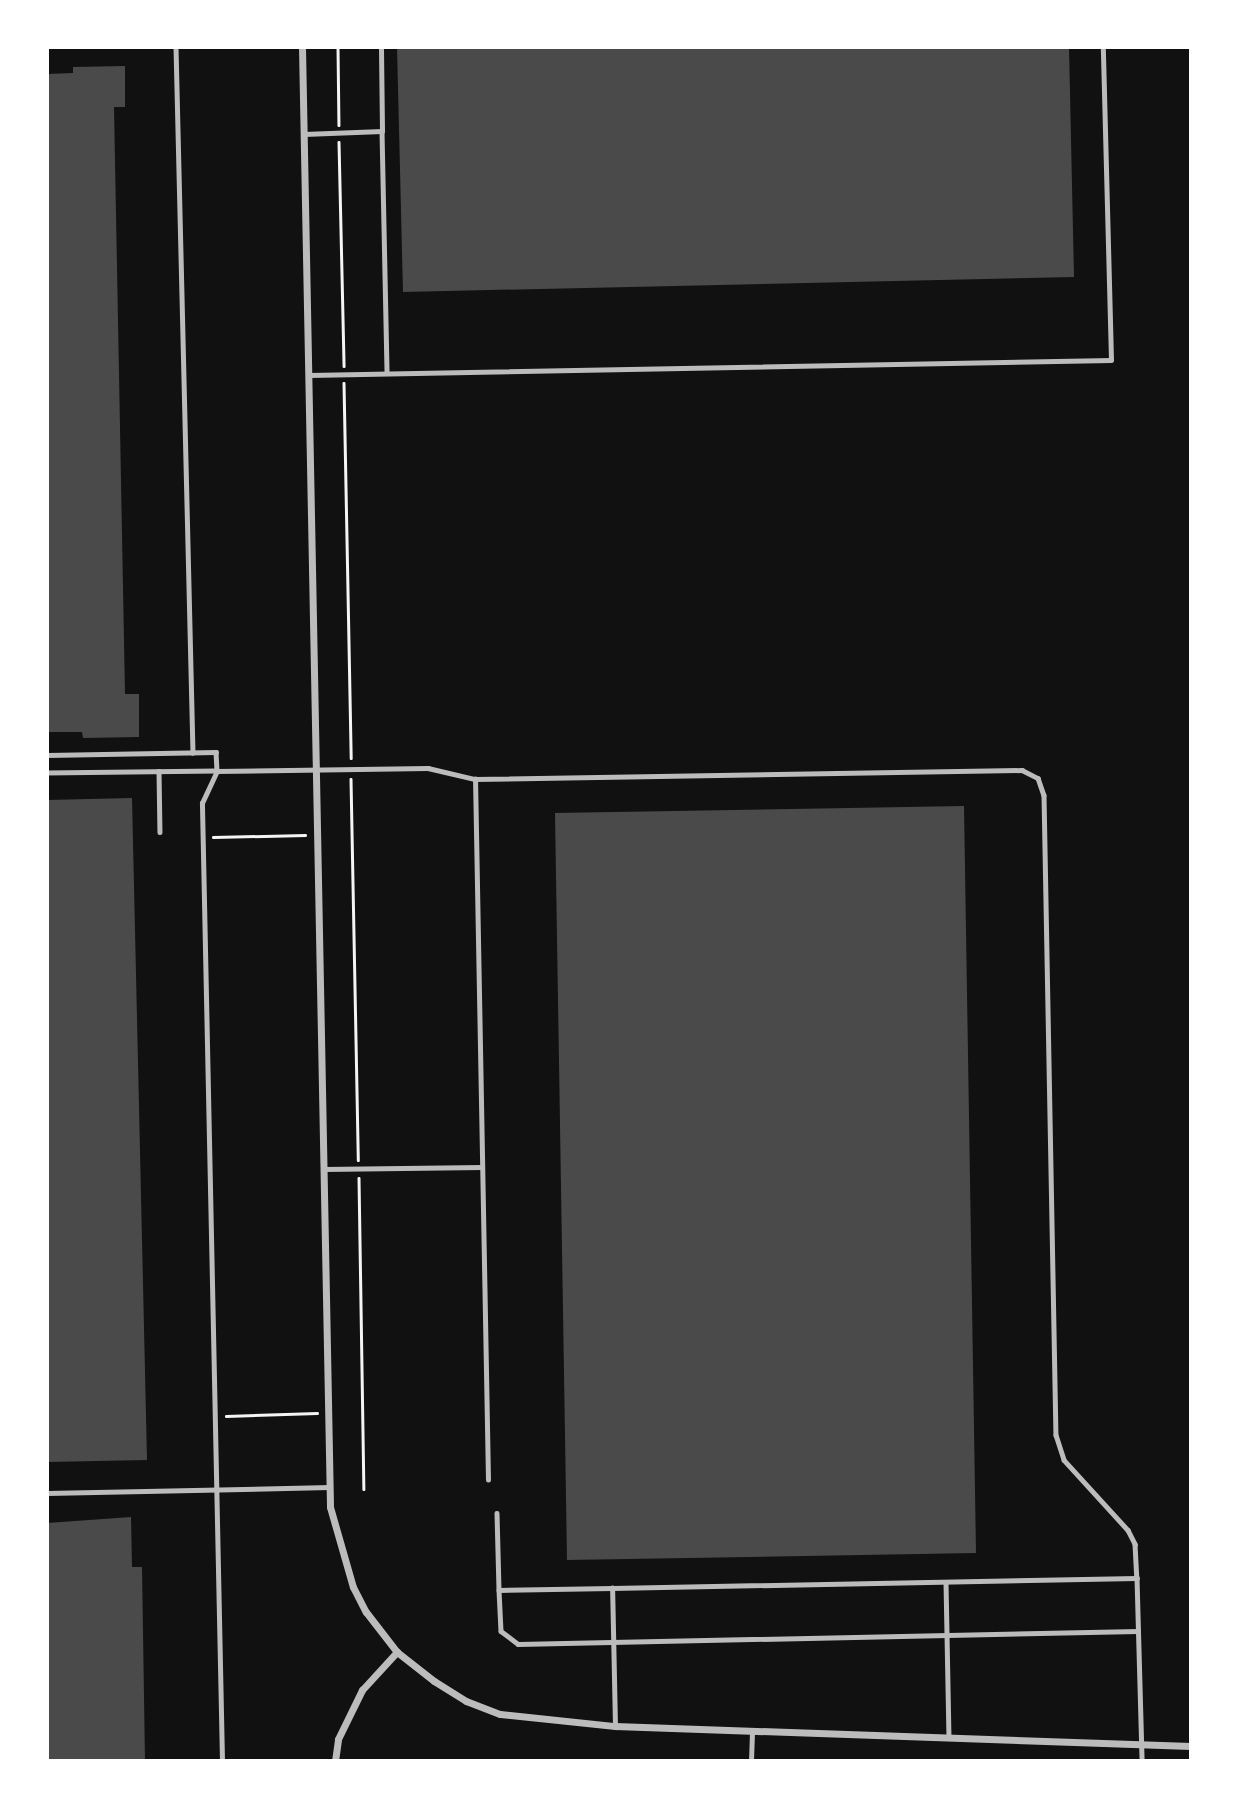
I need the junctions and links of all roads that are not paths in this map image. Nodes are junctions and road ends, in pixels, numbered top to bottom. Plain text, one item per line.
1 (176, 47) edge
2 (302, 47) edge
3 (381, 47) edge
4 (1103, 47) edge
5 (382, 131) junction
6 (303, 134) junction
7 (387, 373) junction
8 (308, 375) junction
9 (193, 753) junction
10 (47, 755) edge
11 (316, 770) junction
12 (159, 771) junction
13 (217, 771) junction
14 (47, 773) edge
15 (475, 779) junction
16 (160, 832) dead end
17 (482, 1167) junction
18 (323, 1169) junction
19 (488, 1480) dead end
20 (330, 1487) junction
21 (217, 1489) junction
22 (47, 1493) edge
23 (497, 1513) dead end
24 (1137, 1578) junction
25 (946, 1582) junction
26 (612, 1588) junction
27 (499, 1590) junction
28 (1138, 1631) junction
29 (947, 1635) junction
30 (613, 1641) junction
31 (397, 1652) junction
32 (615, 1726) junction
33 (752, 1731) junction
34 (949, 1737) junction
35 (1142, 1744) junction
36 (1191, 1746) edge
37 (222, 1761) edge
38 (334, 1761) edge
39 (751, 1761) edge
40 (1142, 1761) edge

1 - 9 lane
2 - 6 street
3 - 5 lane
4 - 7 lane
5 - 6 lane
5 - 7 lane
6 - 8 street
7 - 8 lane
8 - 11 street
9 - 10 lane
9 - 13 lane
11 - 13 lane
11 - 15 lane
11 - 18 street
12 - 13 lane
12 - 14 lane
12 - 16 lane
13 - 21 lane
15 - 17 lane
15 - 24 lane
17 - 18 lane
17 - 19 lane
18 - 20 street
20 - 21 lane
20 - 31 street
21 - 22 lane
21 - 37 lane
23 - 27 lane
24 - 25 lane
24 - 28 lane
25 - 26 lane
25 - 29 lane
26 - 27 lane
26 - 30 lane
27 - 30 lane
28 - 29 lane
28 - 35 lane
29 - 30 lane
29 - 34 lane
30 - 32 lane
31 - 32 street
31 - 38 street
32 - 33 street
33 - 34 street
33 - 39 lane
34 - 35 street
35 - 36 street
35 - 40 lane

